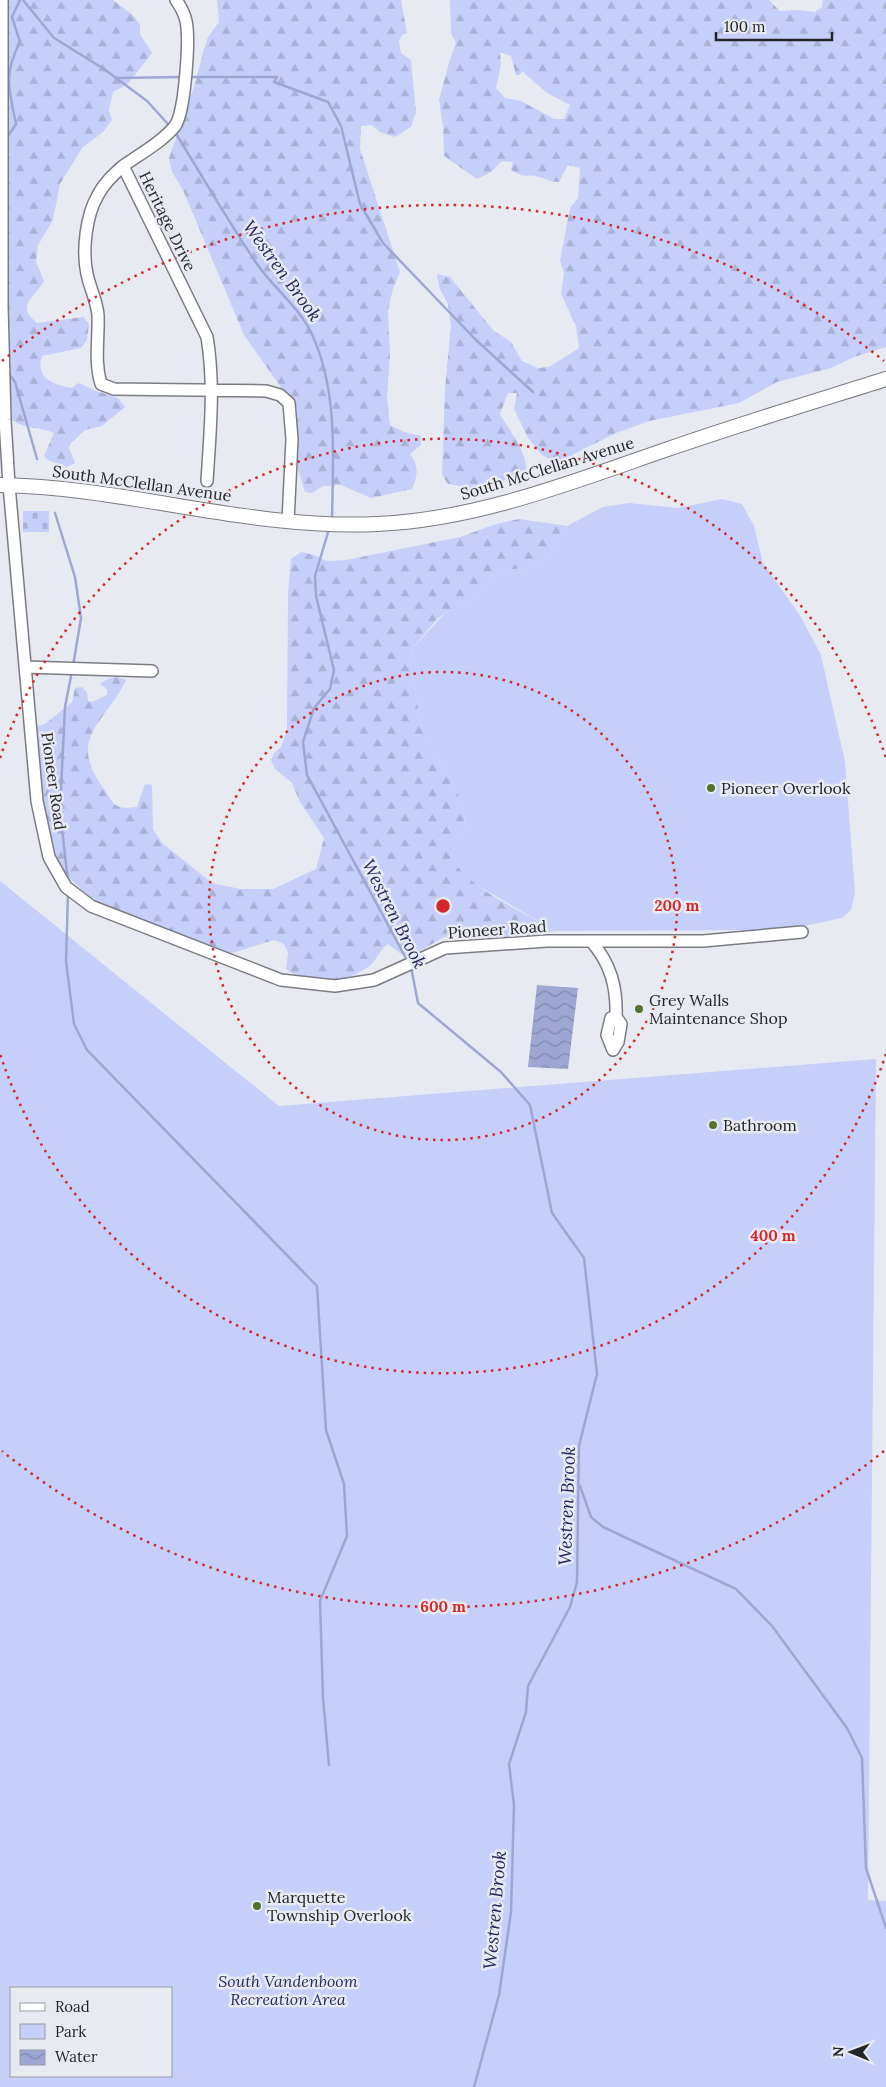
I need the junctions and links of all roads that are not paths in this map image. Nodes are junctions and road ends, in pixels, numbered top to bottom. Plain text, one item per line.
1 (2, 0) edge
2 (176, 0) edge
3 (2, 105) edge
4 (123, 166) junction
5 (886, 379) edge
6 (212, 391) junction
7 (207, 481) dead end
8 (4, 485) edge
9 (288, 522) junction
10 (25, 667) junction
11 (152, 671) dead end
12 (802, 932) dead end
13 (591, 941) junction
14 (616, 1016) dead end

1 - 3 street, Pioneer Road
2 - 4 street, Heritage Drive
3 - 8 street, Pioneer Road
4 - 6 street, Heritage Drive
4 - 6 street
5 - 9 main road, South McClellan Avenue
6 - 7 street, Heritage Drive
6 - 9 street
8 - 9 main road, South McClellan Avenue
8 - 10 street, Pioneer Road
10 - 11 street
10 - 13 street, Pioneer Road
12 - 13 street, Pioneer Road
13 - 14 street

